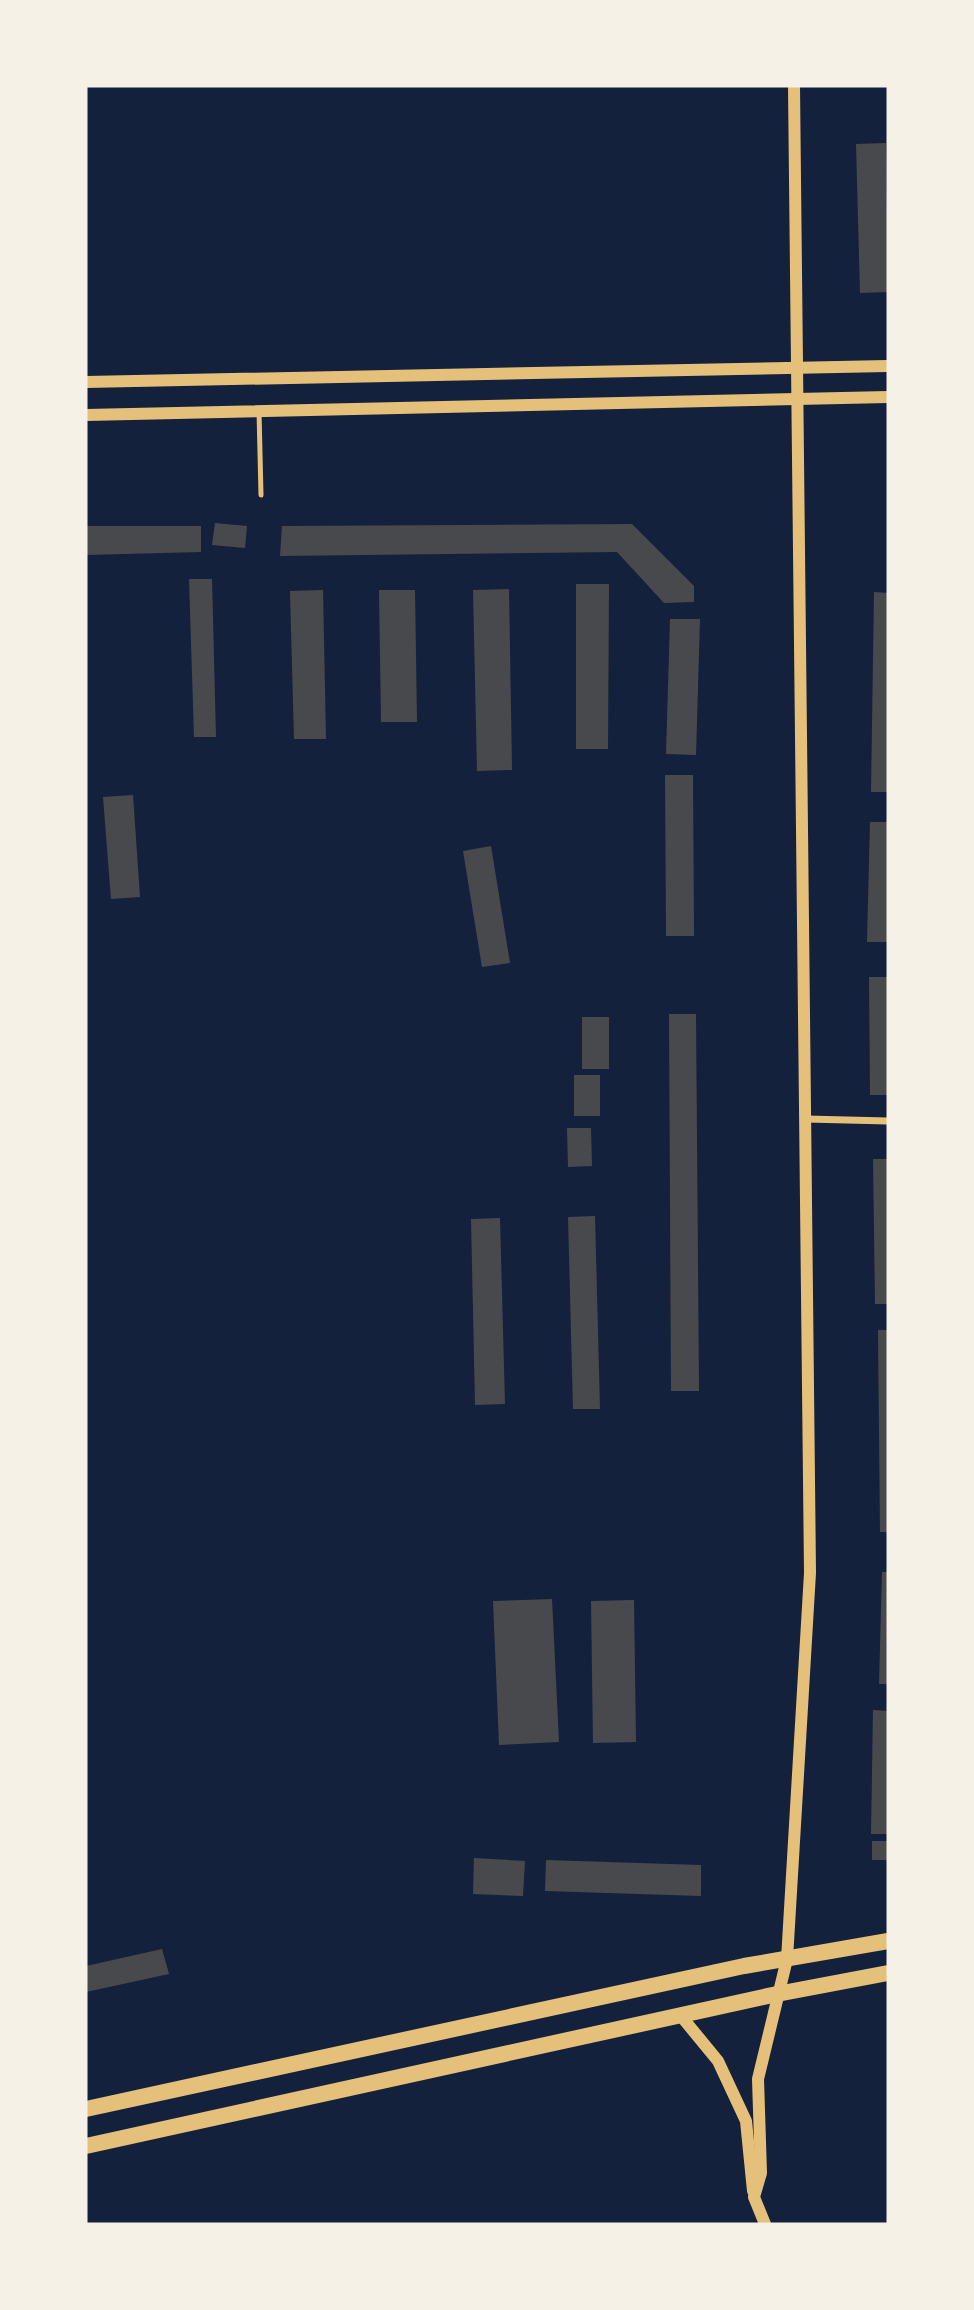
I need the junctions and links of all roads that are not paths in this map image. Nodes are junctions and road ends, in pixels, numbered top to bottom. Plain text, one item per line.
1 (793, 86) edge
2 (888, 366) edge
3 (798, 367) junction
4 (86, 382) edge
5 (888, 397) edge
6 (799, 398) junction
7 (259, 411) junction
8 (86, 415) edge
9 (261, 495) dead end
10 (806, 1119) junction
11 (888, 1121) edge
12 (888, 1941) edge
13 (786, 1959) junction
14 (888, 1973) edge
15 (776, 1994) junction
16 (681, 2016) junction
17 (86, 2109) edge
18 (86, 2146) edge
19 (754, 2197) junction
20 (759, 2224) edge
21 (765, 2224) edge

1 - 3 street
2 - 3 street
3 - 4 street
3 - 6 street
5 - 6 street
6 - 7 street
6 - 10 street
7 - 8 street
7 - 9 lane
10 - 11 street
10 - 13 street
12 - 13 main road
13 - 15 street
13 - 17 main road
14 - 15 main road
15 - 16 main road
15 - 19 street
16 - 18 main road
16 - 19 street
19 - 20 street
19 - 21 street

